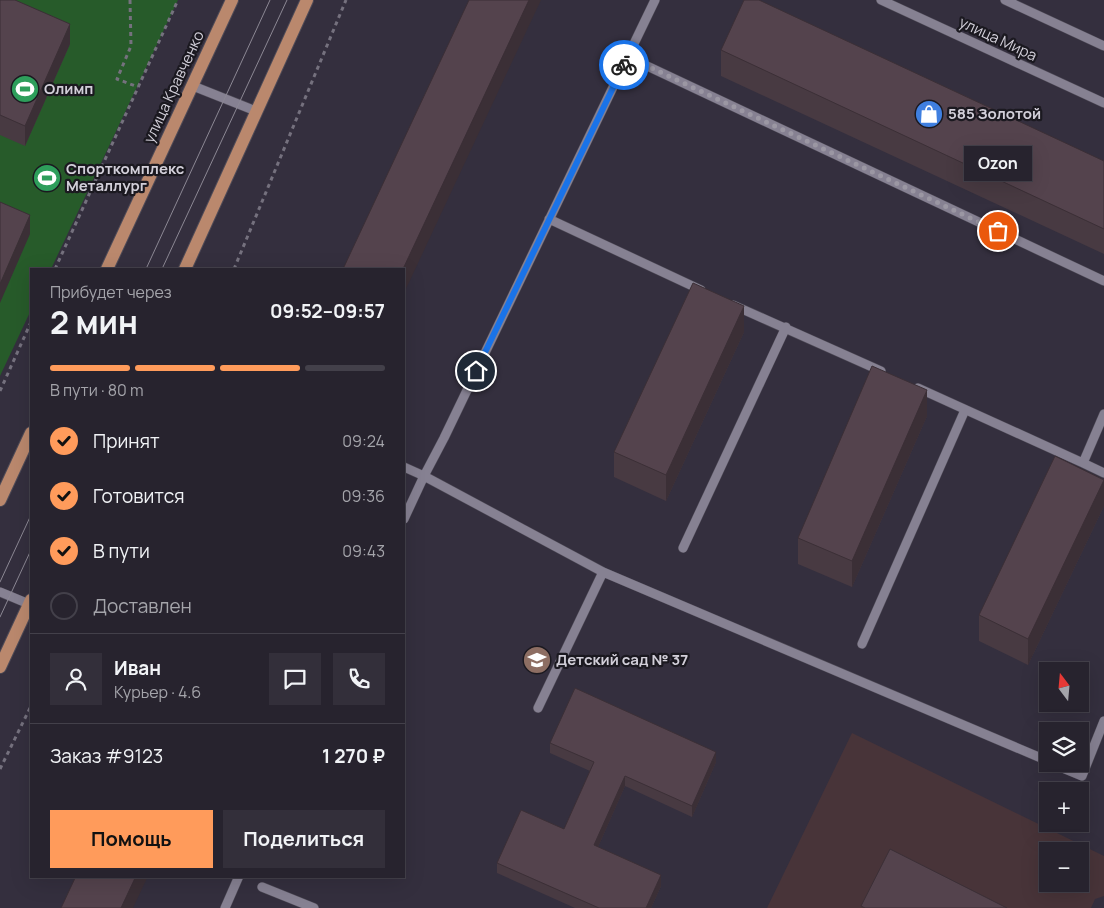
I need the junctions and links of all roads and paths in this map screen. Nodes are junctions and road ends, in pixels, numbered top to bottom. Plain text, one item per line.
1 (130, 0) edge
2 (178, 0) edge
3 (232, 0) edge
4 (307, 0) edge
5 (346, 0) edge
6 (655, 0) edge
7 (881, 0) edge
8 (1006, 0) edge
9 (1104, 46) edge
10 (628, 57) junction
11 (193, 86) junction
12 (138, 87) junction
13 (1104, 103) edge
14 (256, 111) junction
15 (549, 219) junction
16 (56, 268) edge
17 (108, 268) edge
18 (185, 268) edge
19 (234, 268) edge
20 (1104, 281) edge
21 (712, 295) edge
22 (721, 299) edge
23 (30, 324) edge
24 (786, 327) junction
25 (894, 377) edge
26 (912, 385) edge
27 (0, 391) edge
28 (965, 410) junction
29 (1104, 414) edge
30 (30, 435) edge
31 (1083, 462) junction
32 (405, 467) edge
33 (1104, 473) edge
34 (424, 476) junction
35 (0, 500) edge
36 (405, 517) edge
37 (683, 548) dead end
38 (603, 572) junction
39 (0, 592) edge
40 (30, 602) edge
41 (862, 644) dead end
42 (0, 666) edge
43 (30, 708) edge
44 (538, 708) dead end
45 (1104, 720) edge
46 (1039, 757) edge
47 (1089, 758) edge
48 (0, 769) edge
49 (1072, 772) edge
50 (1084, 772) edge
51 (238, 878) edge
52 (262, 887) dead end
53 (225, 908) edge
54 (314, 908) edge

1 - 12 path
2 - 12 path
3 - 11 main road, улица Кравченко
4 - 14 main road
5 - 19 path
6 - 10 street
7 - 13 street, улица Мира
8 - 9 street
10 - 15 street
10 - 20 street
11 - 14 street
11 - 17 main road, улица Кравченко
12 - 16 path
14 - 18 main road
15 - 21 street
15 - 34 street
22 - 24 street
23 - 27 path
24 - 25 street
24 - 37 street
26 - 28 street
28 - 31 street
28 - 41 street
29 - 31 street
30 - 35 main road
31 - 33 street
32 - 34 street
34 - 36 street
34 - 38 street
38 - 44 street
38 - 46 street
39 - 40 street
40 - 42 main road
43 - 48 path
45 - 47 street
49 - 50 street
51 - 53 street
52 - 54 street

